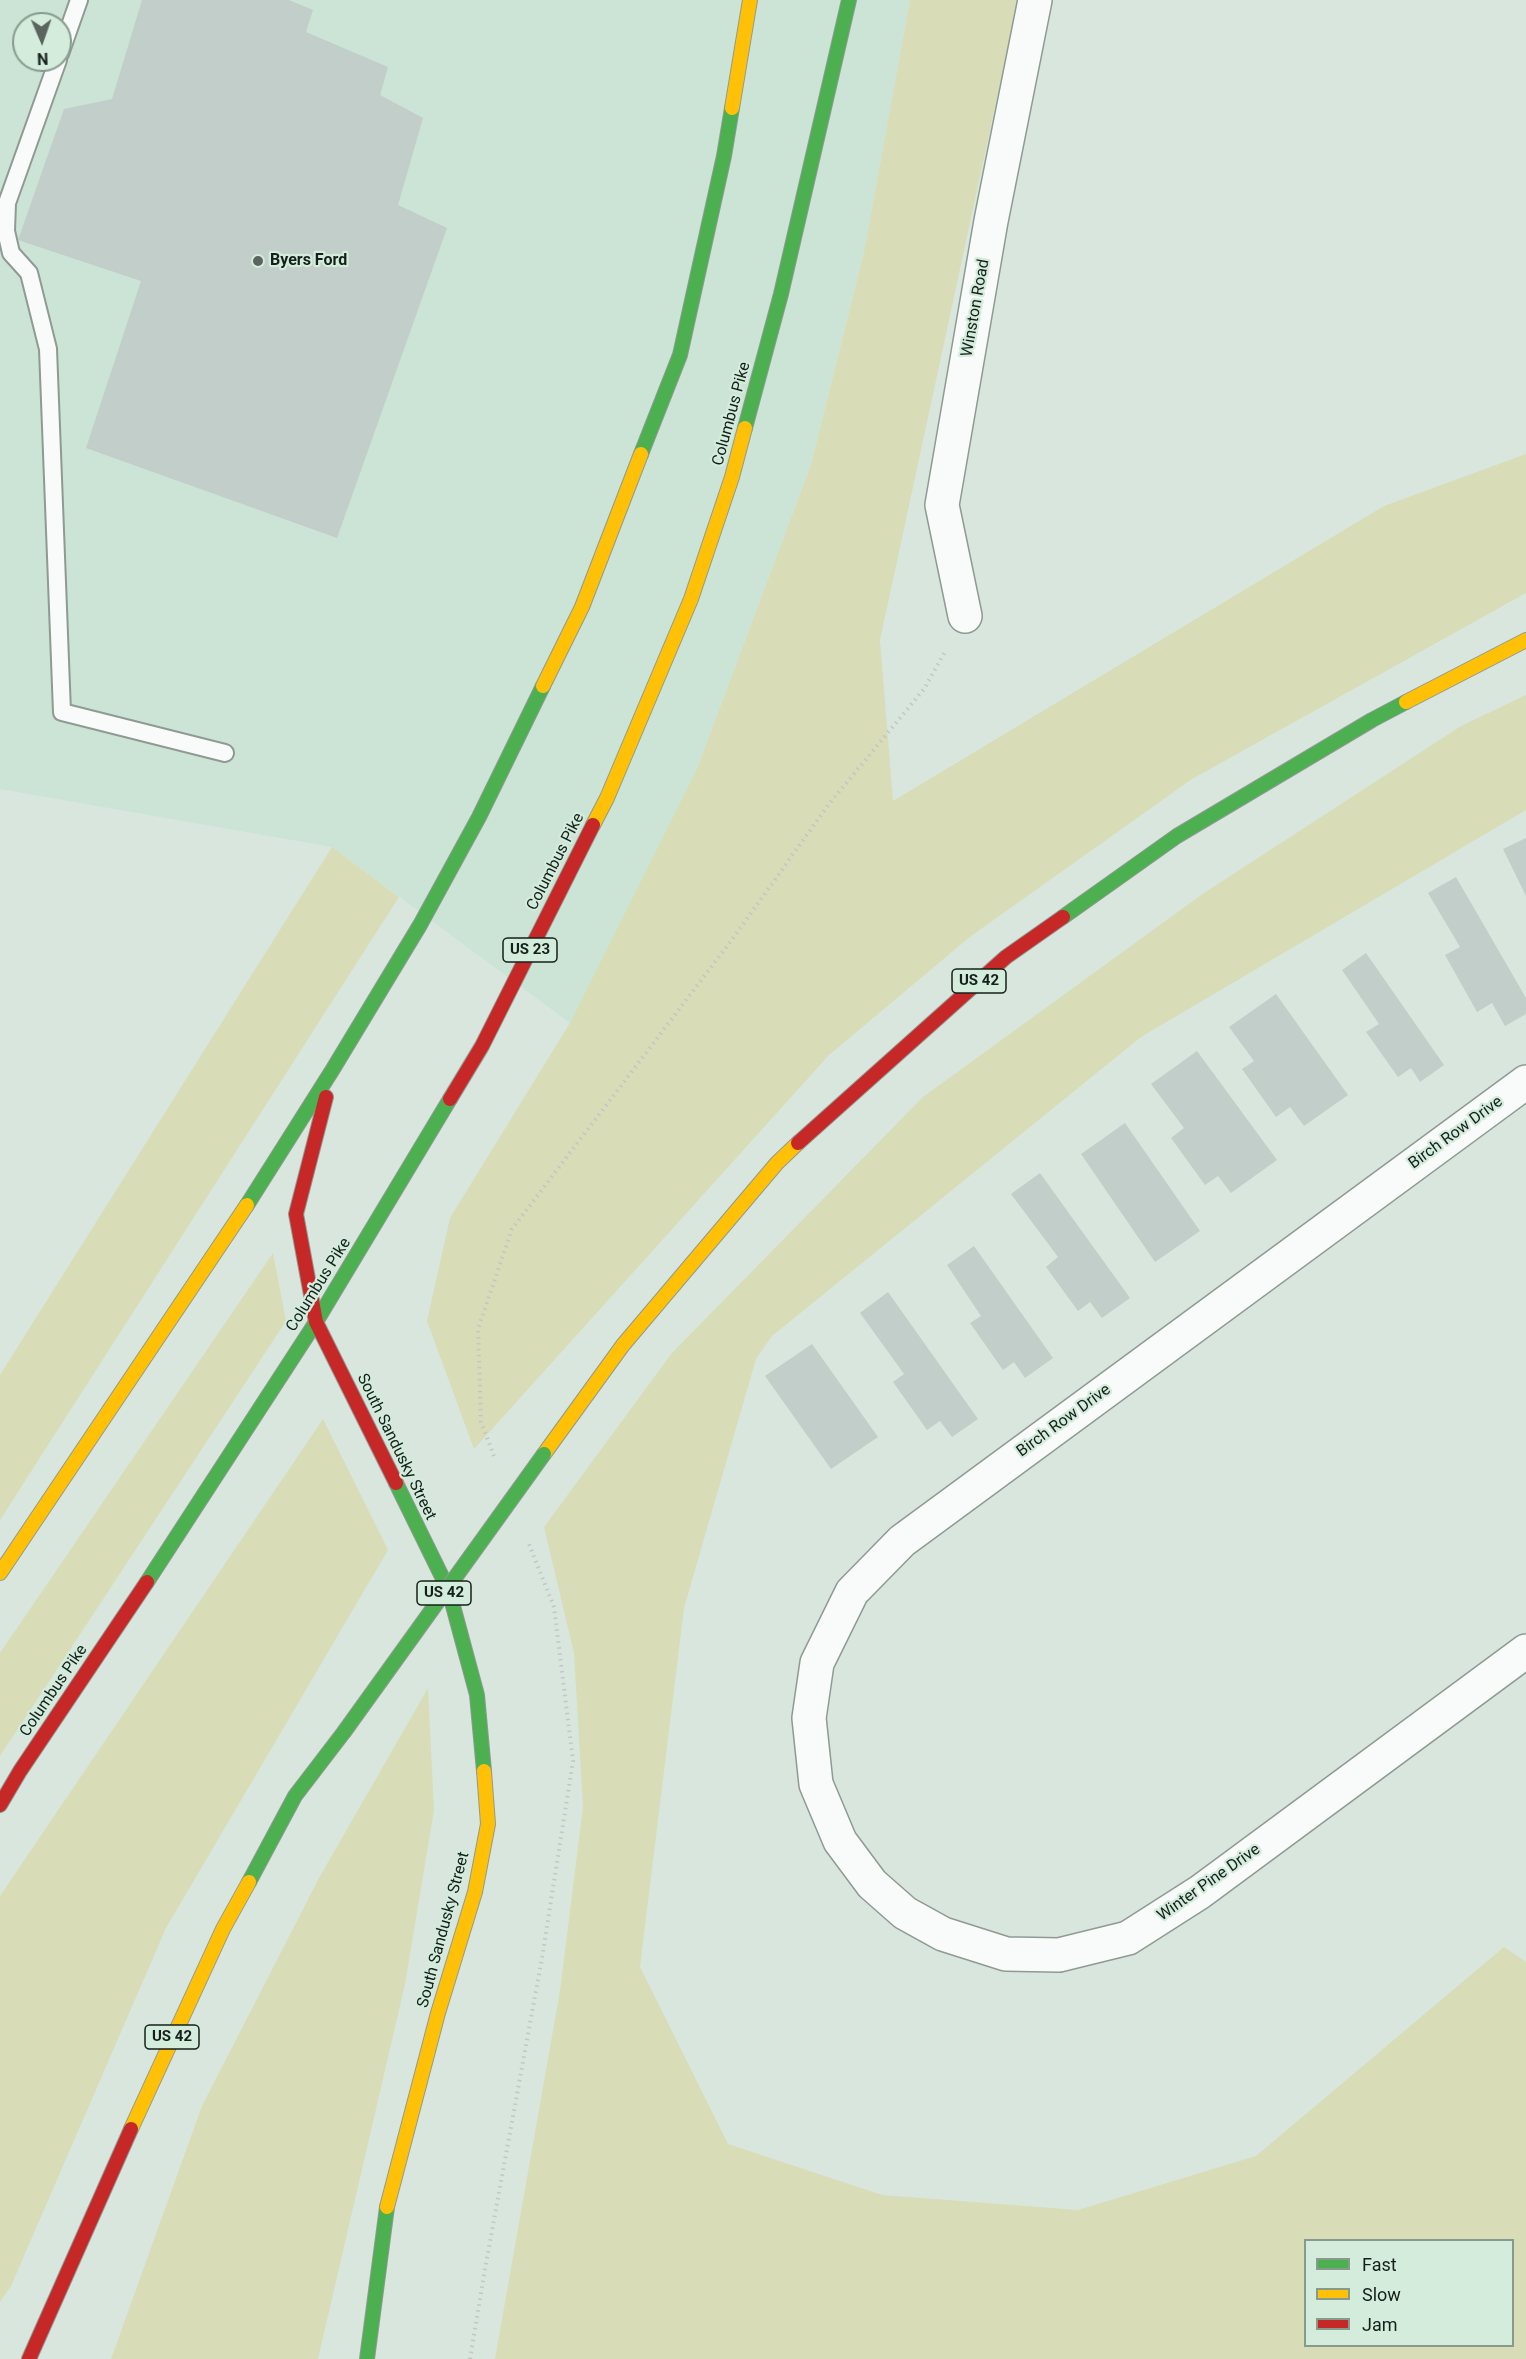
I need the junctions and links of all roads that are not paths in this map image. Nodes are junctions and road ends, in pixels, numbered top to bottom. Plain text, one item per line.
1 (79, 0) edge
2 (750, 0) edge
3 (849, 0) edge
4 (1035, 0) edge
5 (72, 20) edge
6 (54, 72) edge
7 (965, 616) road end
8 (1526, 640) edge
9 (225, 753) dead end
10 (333, 1069) junction
11 (1526, 1082) edge
12 (316, 1322) junction
13 (0, 1573) edge
14 (1526, 1651) edge
15 (0, 1805) edge
16 (862, 1870) joint
17 (29, 2359) edge
18 (367, 2359) edge

1 - 5 lane
2 - 10 main road
3 - 12 main road, Columbus Pike / US 23
4 - 7 street, Winston Road
6 - 9 lane
8 - 17 main road, US 42, bridge
10 - 12 main road, South Sandusky Street
10 - 13 main road
11 - 16 street, Birch Row Drive
12 - 15 main road, Columbus Pike / US 23
12 - 18 main road, South Sandusky Street
14 - 16 street, Winter Pine Drive

